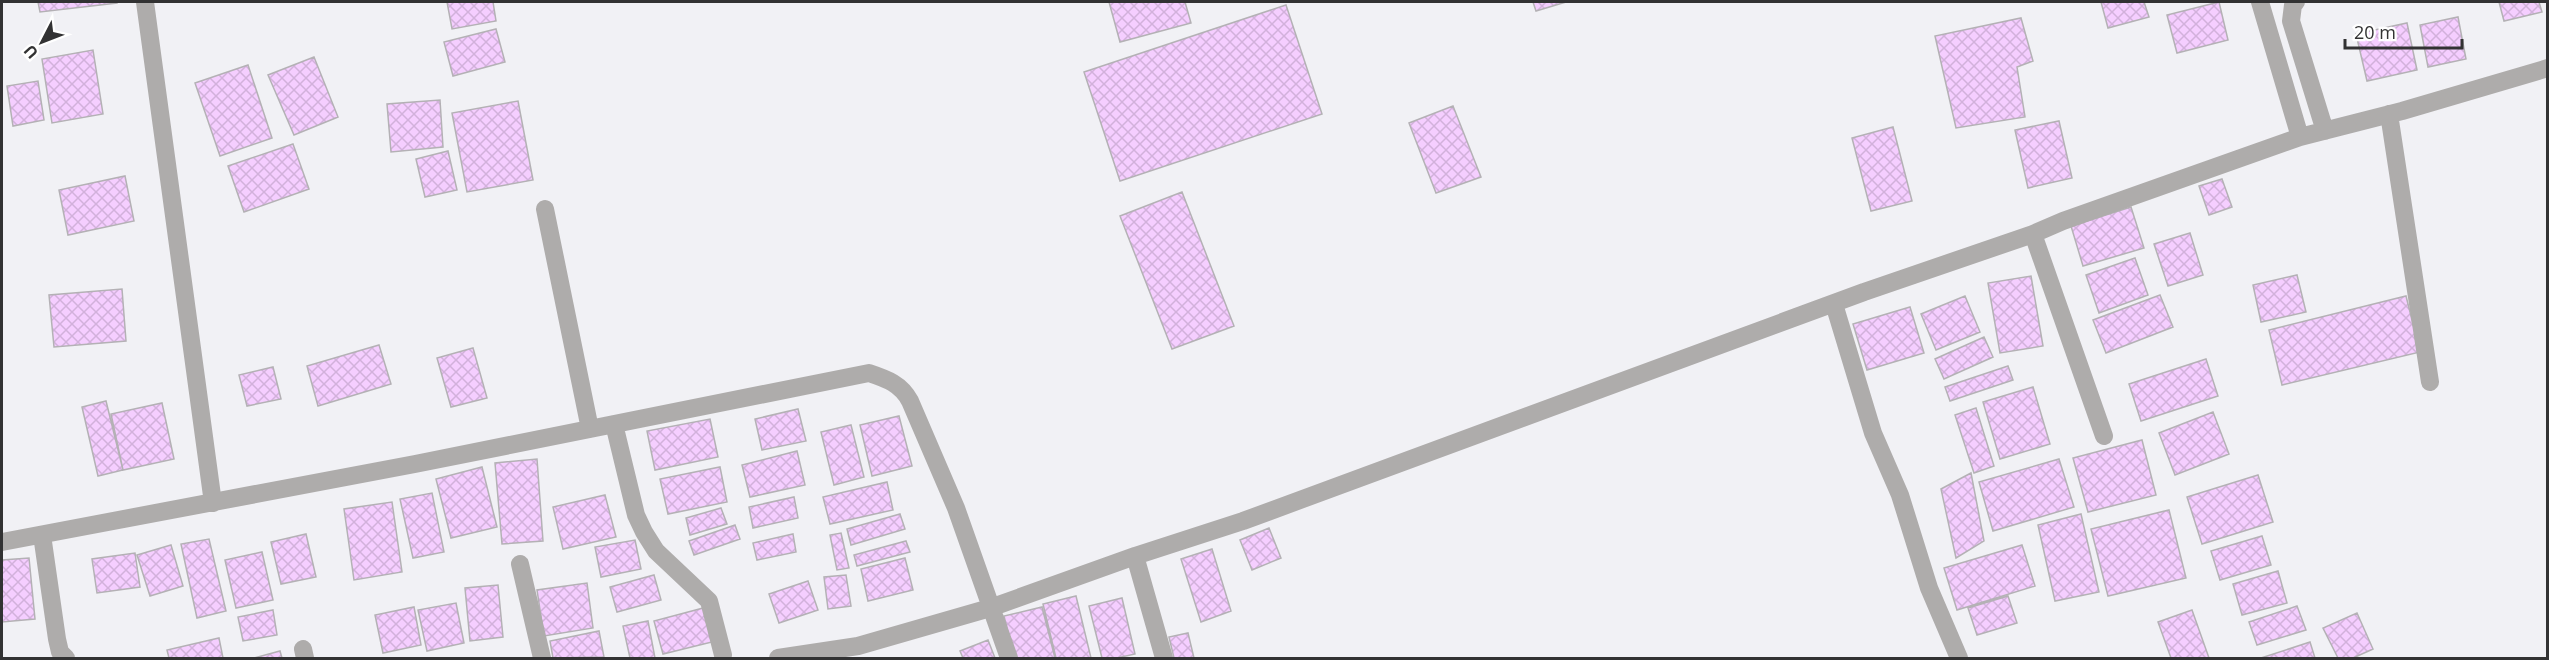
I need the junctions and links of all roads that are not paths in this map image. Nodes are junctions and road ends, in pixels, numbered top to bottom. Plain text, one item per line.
1 (145, 2) edge
2 (2260, 2) edge
3 (2296, 2) edge
4 (2547, 68) edge
5 (2389, 114) junction
6 (2325, 130) junction
7 (2300, 137) junction
8 (545, 209) dead end
9 (2033, 234) junction
10 (1834, 304) junction
11 (2430, 382) dead end
12 (614, 424) junction
13 (590, 429) junction
14 (2104, 436) dead end
15 (213, 503) junction
16 (42, 536) junction
17 (2, 542) edge
18 (1135, 556) junction
19 (520, 564) dead end
20 (990, 608) junction
21 (66, 658) edge
22 (542, 658) edge
23 (724, 658) edge
24 (778, 658) edge
25 (1009, 658) edge
26 (1164, 658) edge
27 (1959, 658) edge

1 - 15 street
2 - 7 street
3 - 6 street
4 - 5 street
5 - 6 street
5 - 11 street
6 - 7 street
7 - 9 street
8 - 13 street
9 - 10 street
9 - 14 street
10 - 18 street
10 - 27 street
12 - 13 street
12 - 20 street
12 - 23 street
13 - 15 street
15 - 16 street
16 - 17 street
16 - 21 street
18 - 20 street
18 - 26 street
19 - 22 street
20 - 24 street
20 - 25 street

